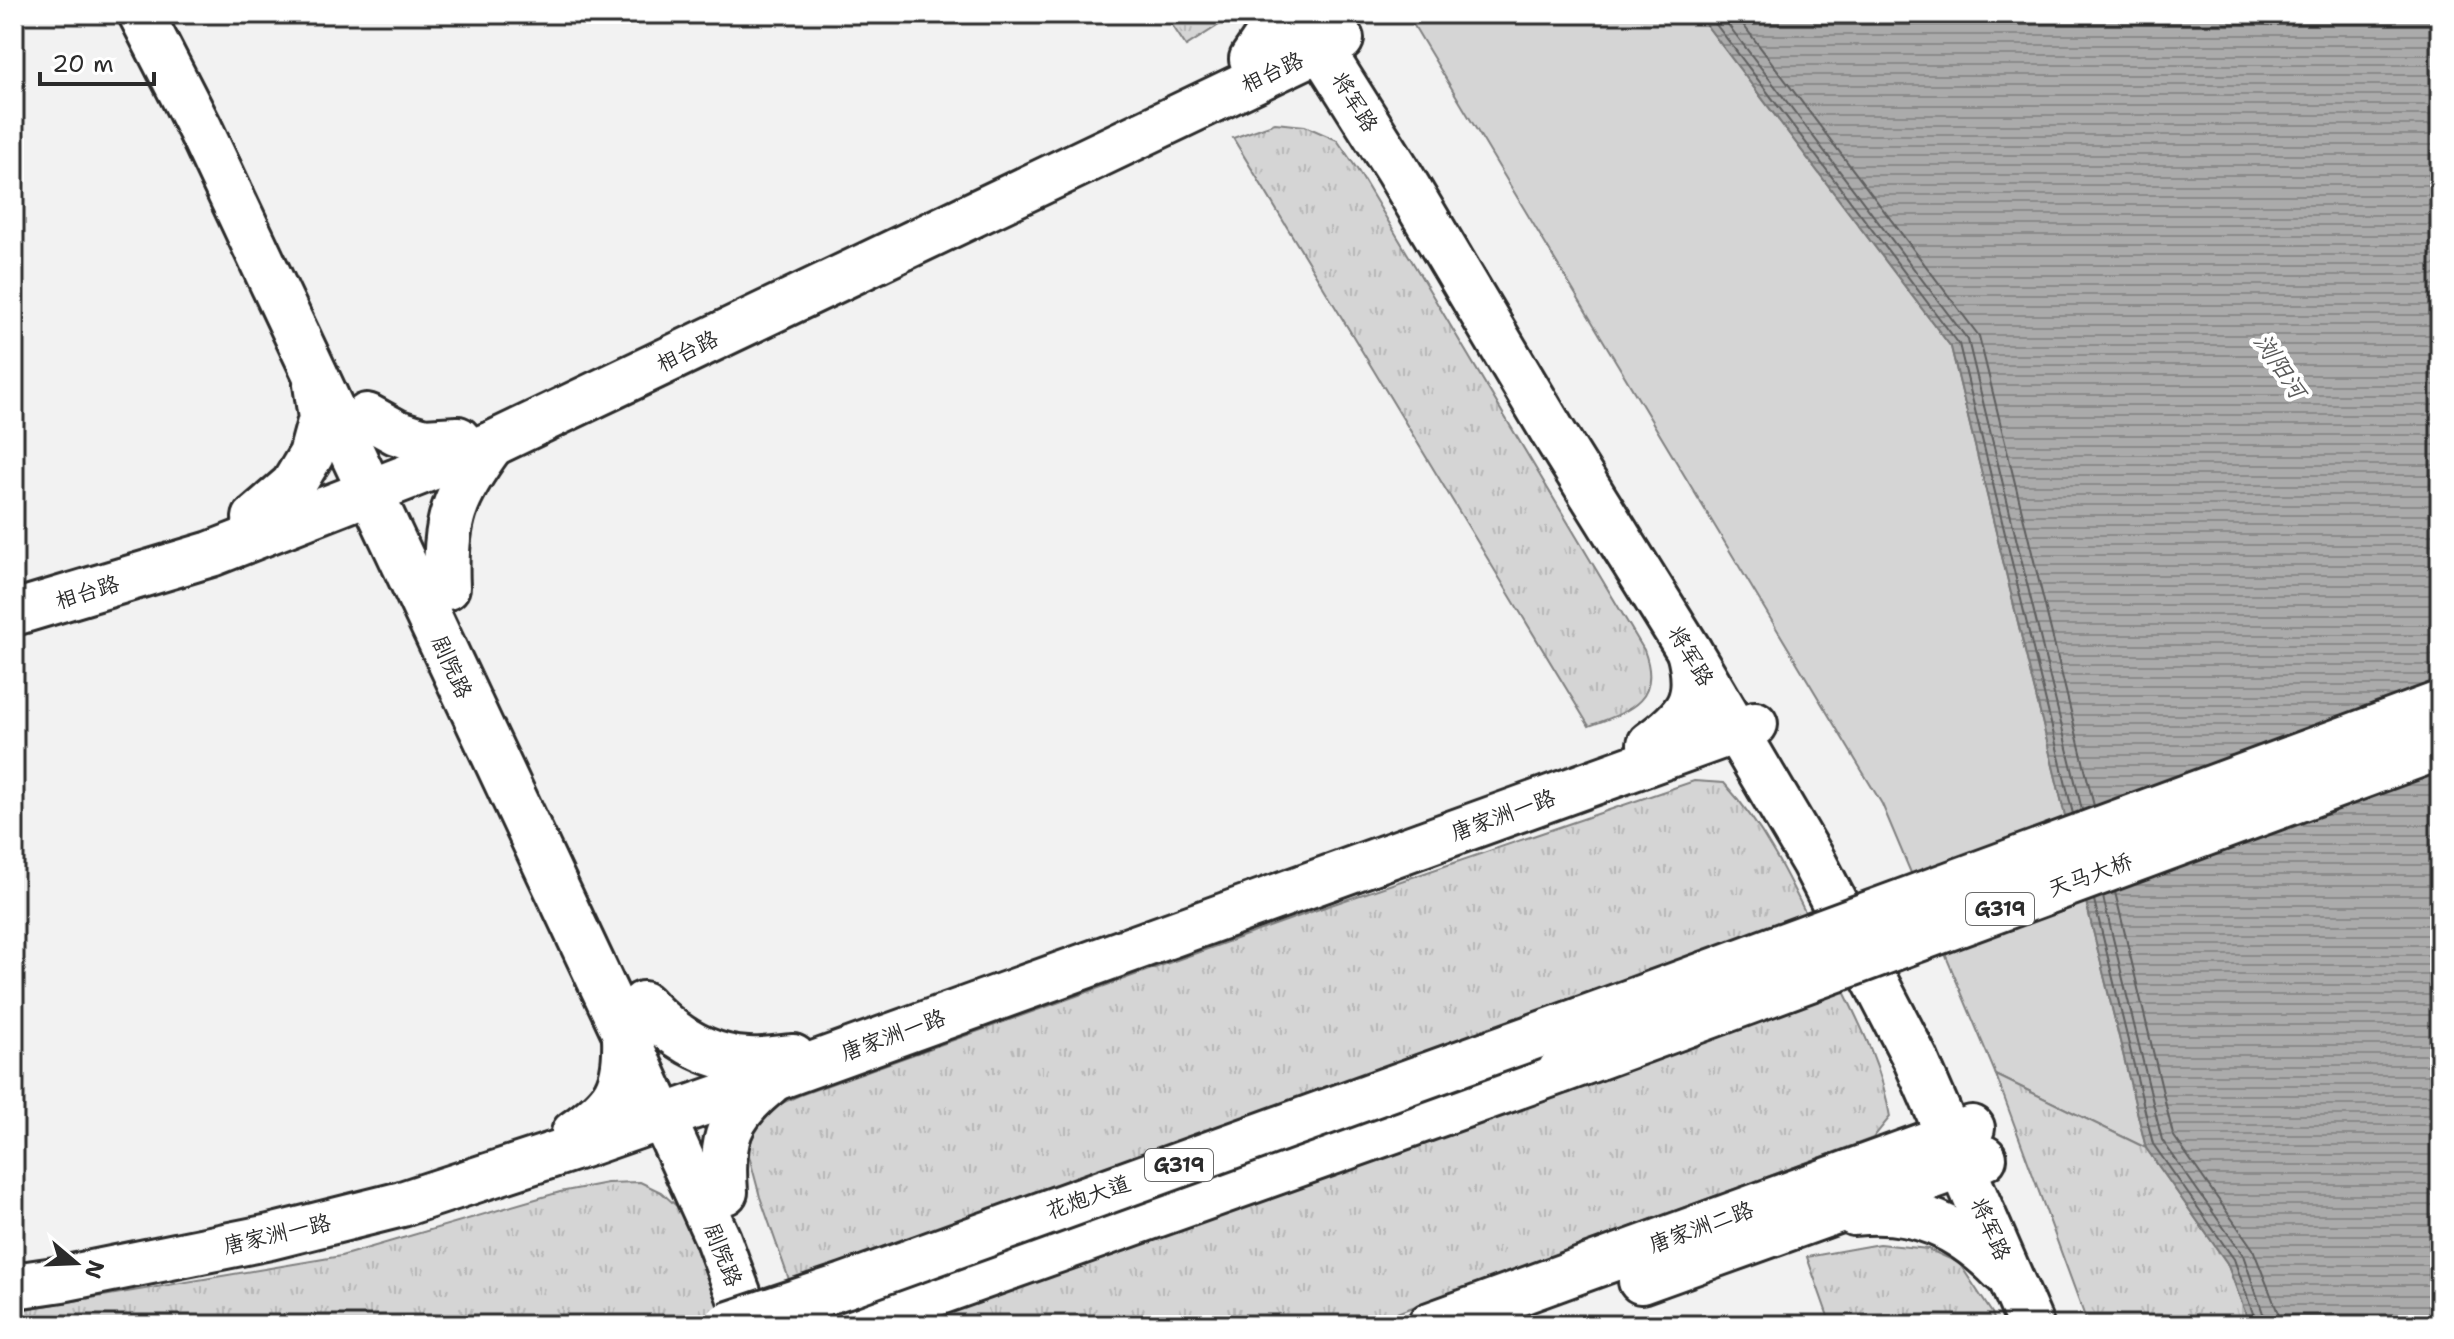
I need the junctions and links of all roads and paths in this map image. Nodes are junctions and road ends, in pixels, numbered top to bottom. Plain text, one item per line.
1 (141, 14) edge
2 (173, 14) edge
3 (1315, 26) edge
4 (1244, 74) junction
5 (1360, 109) junction
6 (315, 373) junction
7 (367, 416) junction
8 (475, 442) junction
9 (380, 479) junction
10 (274, 520) junction
11 (404, 565) junction
12 (447, 587) junction
13 (14, 593) edge
14 (14, 613) edge
15 (1688, 649) junction
16 (2440, 704) edge
17 (1741, 720) junction
18 (2440, 747) edge
19 (1658, 750) junction
20 (1768, 785) junction
21 (1630, 1002) joint
22 (634, 1019) junction
23 (1909, 1046) junction
24 (784, 1068) junction
25 (1560, 1071) joint
26 (673, 1106) junction
27 (576, 1140) junction
28 (1967, 1147) junction
29 (1869, 1166) junction
30 (709, 1188) junction
31 (1820, 1217) junction
32 (14, 1269) edge
33 (2016, 1284) junction
34 (14, 1286) edge
35 (727, 1325) edge
36 (750, 1325) edge
37 (779, 1325) edge
38 (847, 1325) edge
39 (1430, 1325) edge
40 (1519, 1325) edge
41 (2031, 1325) edge
42 (2055, 1325) edge

1 - 6 main road, 剧院路
2 - 7 main road, 剧院路
3 - 4 main road, 相台路
3 - 5 main road, 将军路
3 - 17 main road, 将军路
4 - 5 main road
4 - 8 main road, 相台路
5 - 15 main road, 将军路
6 - 9 main road, 剧院路
6 - 10 main road
7 - 8 main road
7 - 9 main road, 剧院路
8 - 9 main road, 相台路
8 - 12 main road
9 - 10 main road, 相台路
9 - 11 main road, 剧院路
9 - 12 main road, 剧院路
10 - 11 main road
10 - 13 main road, 相台路
10 - 14 main road, 相台路
11 - 22 main road, 剧院路
12 - 22 main road, 剧院路
15 - 17 main road, 将军路
15 - 19 main road
16 - 21 main road, 天马大桥 / G319, bridge
17 - 19 main road, 唐家洲一路
17 - 20 main road, 将军路
17 - 28 main road, 将军路
18 - 25 main road, 天马大桥 / G319, bridge
19 - 20 main road
19 - 24 main road, 唐家洲一路
20 - 23 main road, 将军路
21 - 35 main road, 花炮大道 / G319, bridge
22 - 24 main road
22 - 26 main road, 剧院路
22 - 27 main road
23 - 28 main road, 将军路
23 - 29 main road
24 - 26 main road, 唐家洲一路
24 - 30 main road
25 - 38 main road, 花炮大道 / G319
26 - 27 main road, 唐家洲一路
26 - 30 main road, 剧院路
27 - 30 main road
27 - 32 main road, 唐家洲一路
27 - 34 main road, 唐家洲一路
28 - 29 main road, 唐家洲二路
28 - 31 main road, 唐家洲二路
28 - 33 main road, 将军路
28 - 42 main road, 将军路
29 - 39 main road, 唐家洲二路
30 - 36 main road, 剧院路
30 - 37 main road, 剧院路
31 - 33 main road
31 - 40 main road, 唐家洲二路
33 - 41 main road, 将军路

